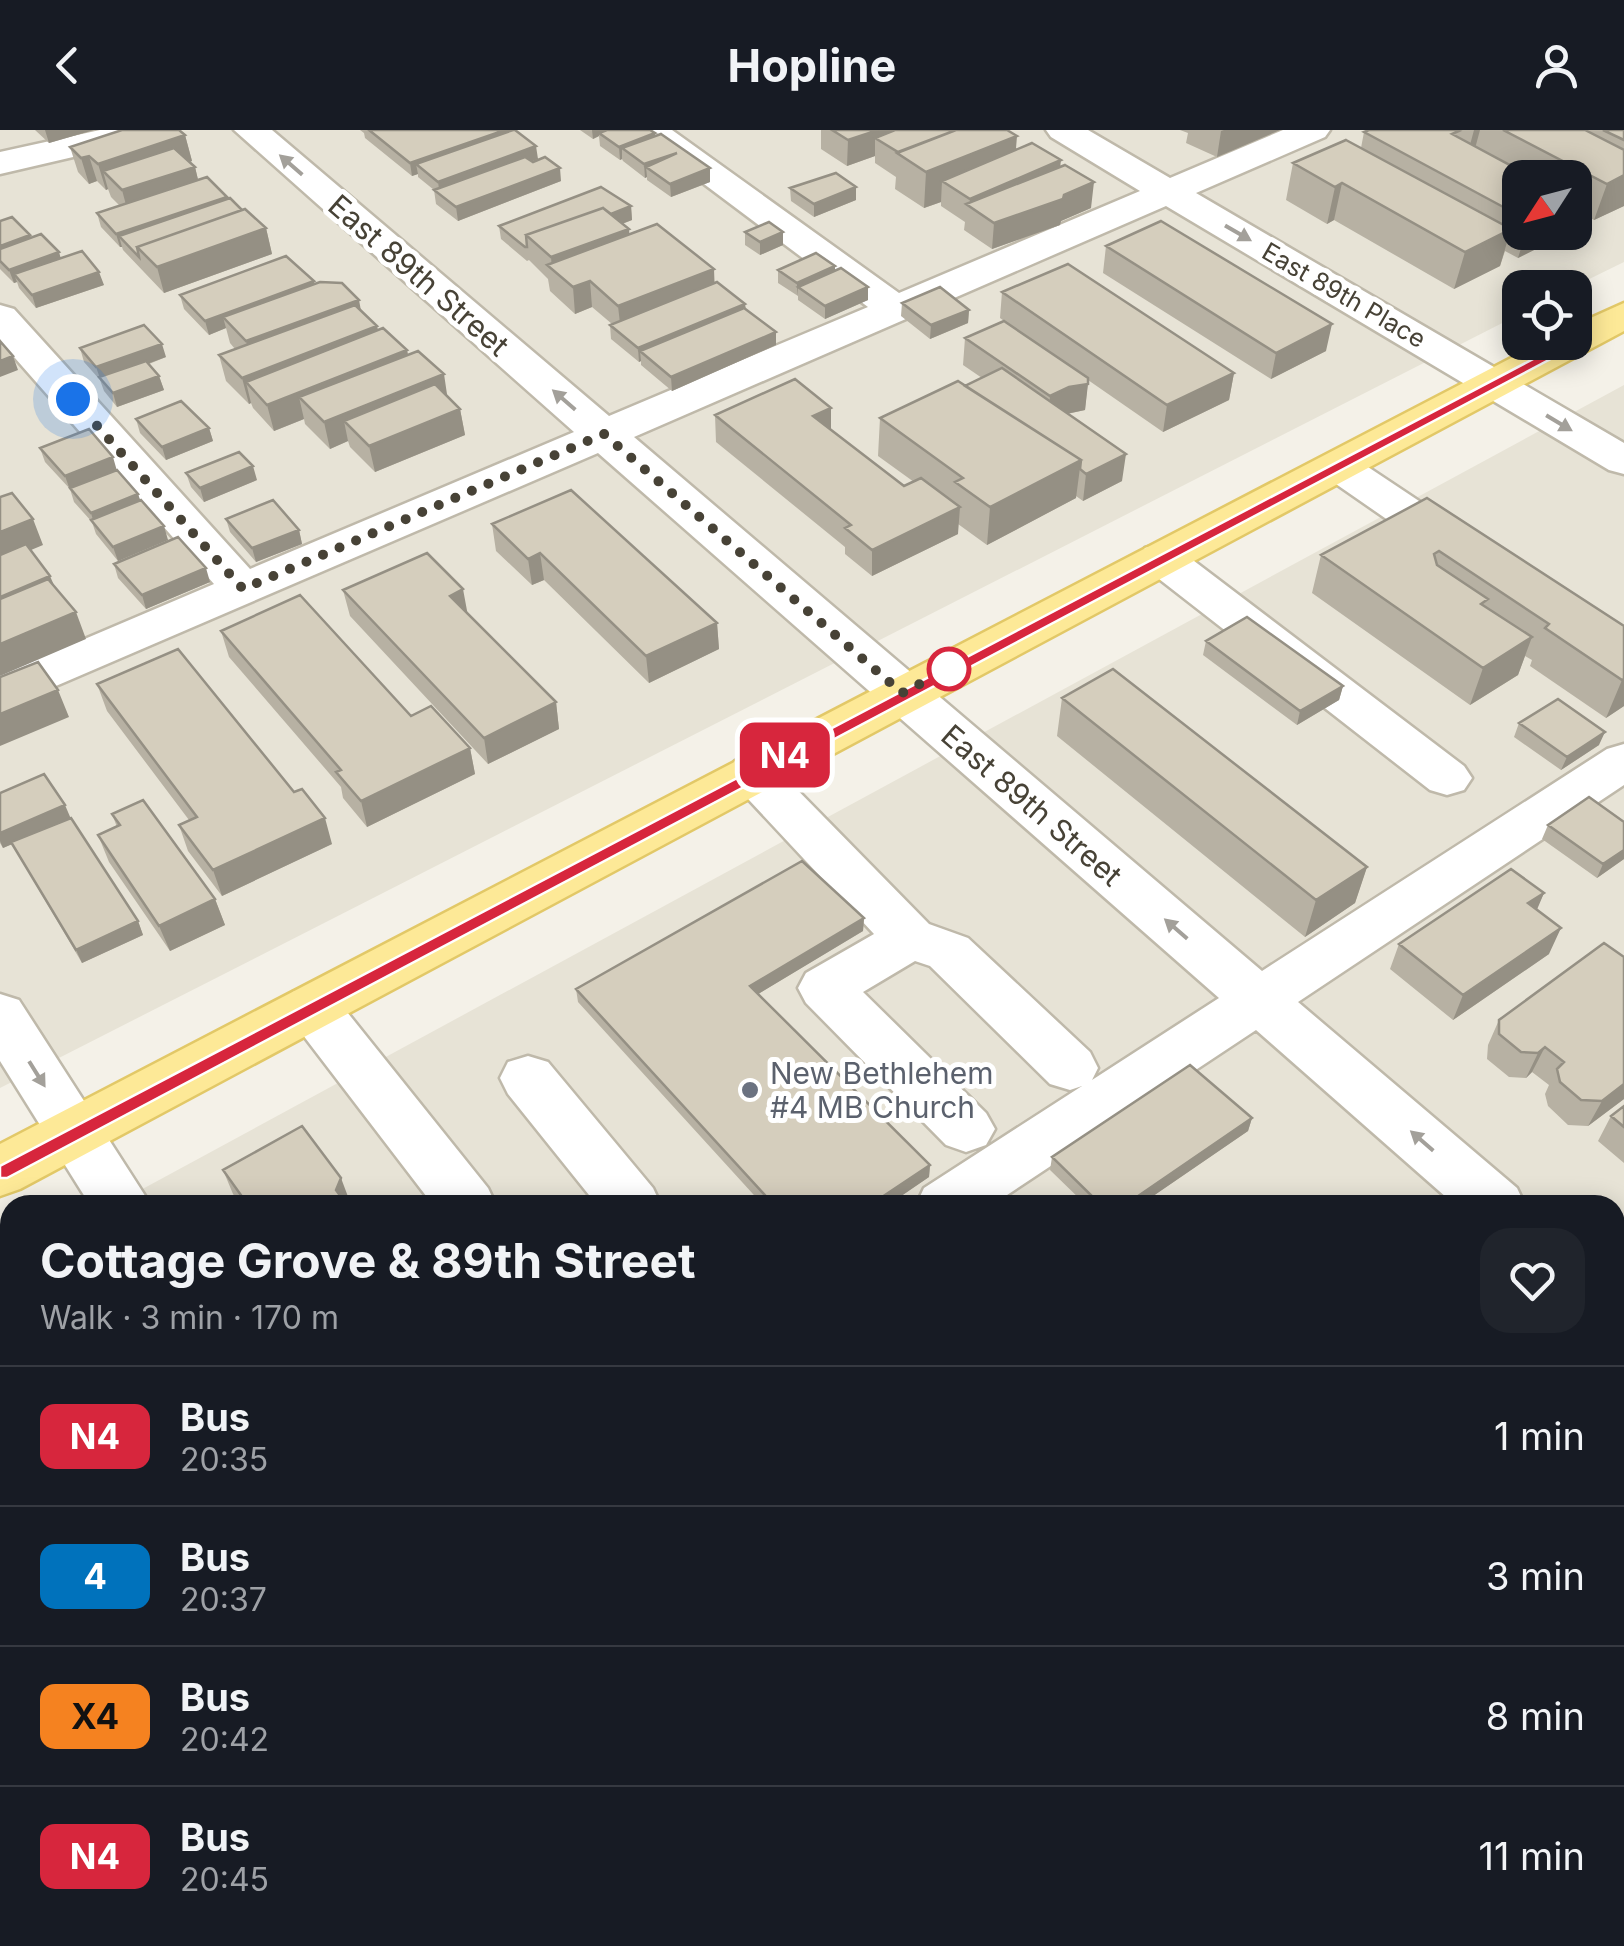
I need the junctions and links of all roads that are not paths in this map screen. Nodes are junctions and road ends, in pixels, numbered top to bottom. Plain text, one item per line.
1 (147, 130) edge
2 (251, 130) edge
3 (649, 130) edge
4 (1064, 130) edge
5 (1313, 130) edge
6 (0, 163) edge
7 (1169, 192) junction
8 (896, 309) junction
9 (1624, 315) edge
10 (0, 317) edge
11 (1592, 332) edge
12 (1540, 360) edge
13 (1494, 384) junction
14 (604, 434) junction
15 (1624, 461) edge
16 (1338, 466) junction
17 (1161, 558) junction
18 (1501, 577) edge
19 (243, 589) junction
20 (902, 693) junction
21 (0, 694) edge
22 (752, 772) junction
23 (1446, 778) dead end
24 (1612, 785) edge
25 (910, 938) junction
26 (1258, 1000) junction
27 (312, 1007) junction
28 (0, 1015) edge
29 (1070, 1068) dead end
30 (528, 1078) dead end
31 (966, 1129) dead end
32 (75, 1132) junction
33 (0, 1172) edge
34 (116, 1195) edge
35 (458, 1195) edge
36 (624, 1195) edge
37 (960, 1195) edge
38 (1484, 1195) edge

1 - 6 street
14 -> 2 street, East 89th Street
3 - 8 street
4 - 7 street, East 89th Place
5 - 7 street
7 - 8 street
7 -> 13 street, East 89th Place
8 - 14 street
9 - 11 main road
10 - 19 street
12 - 13 main road
13 -> 15 street, East 89th Place
13 - 16 main road
14 - 19 street
14 - 20 street, East 89th Street
16 - 17 main road
16 - 18 street
17 - 20 main road
17 - 23 street
19 - 21 street
20 - 22 main road
26 -> 20 street, East 89th Street
22 - 25 street
22 - 27 main road
24 - 26 street
25 - 29 street
25 - 31 street
26 - 37 street
38 -> 26 street, East 89th Street
27 - 32 main road
27 - 35 street
28 -> 32 street
30 - 36 street
32 - 33 main road
32 - 34 street

